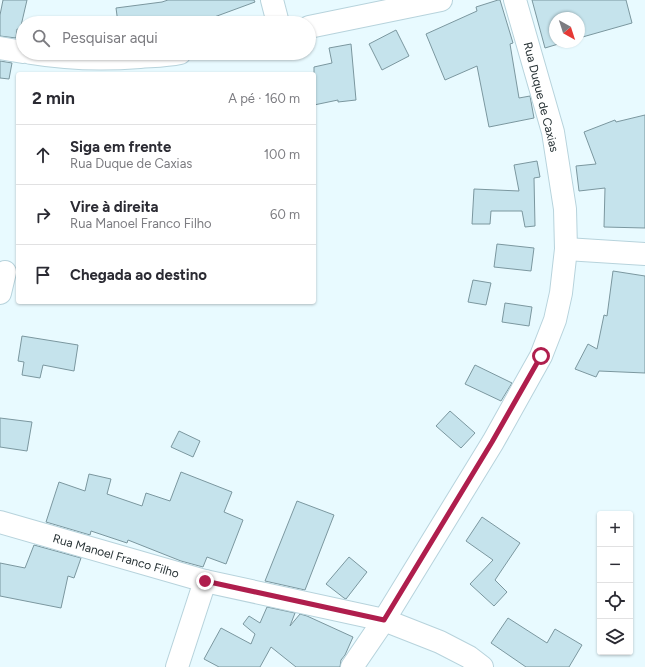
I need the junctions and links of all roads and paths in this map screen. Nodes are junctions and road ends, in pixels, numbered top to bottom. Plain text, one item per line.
1 (272, 0) edge
2 (441, 0) edge
3 (515, 0) edge
4 (276, 16) edge
5 (316, 26) edge
6 (0, 48) edge
7 (16, 51) edge
8 (566, 249) junction
9 (645, 254) edge
10 (5, 272) dead end
11 (0, 293) edge
12 (0, 522) edge
13 (205, 581) junction
14 (384, 620) junction
15 (178, 667) edge
16 (352, 667) edge
17 (482, 667) edge

1 - 4 street
2 - 5 street
3 - 8 street, Rua Duque de Caxias
6 - 7 street
8 - 9 street
8 - 14 street, Rua Duque de Caxias
10 - 11 street
12 - 13 street, Rua Manoel Franco Filho
13 - 14 street, Rua Manoel Franco Filho
13 - 15 street
14 - 16 street, Rua Duque de Caxias
14 - 17 street, Rua Manoel Franco Filho

